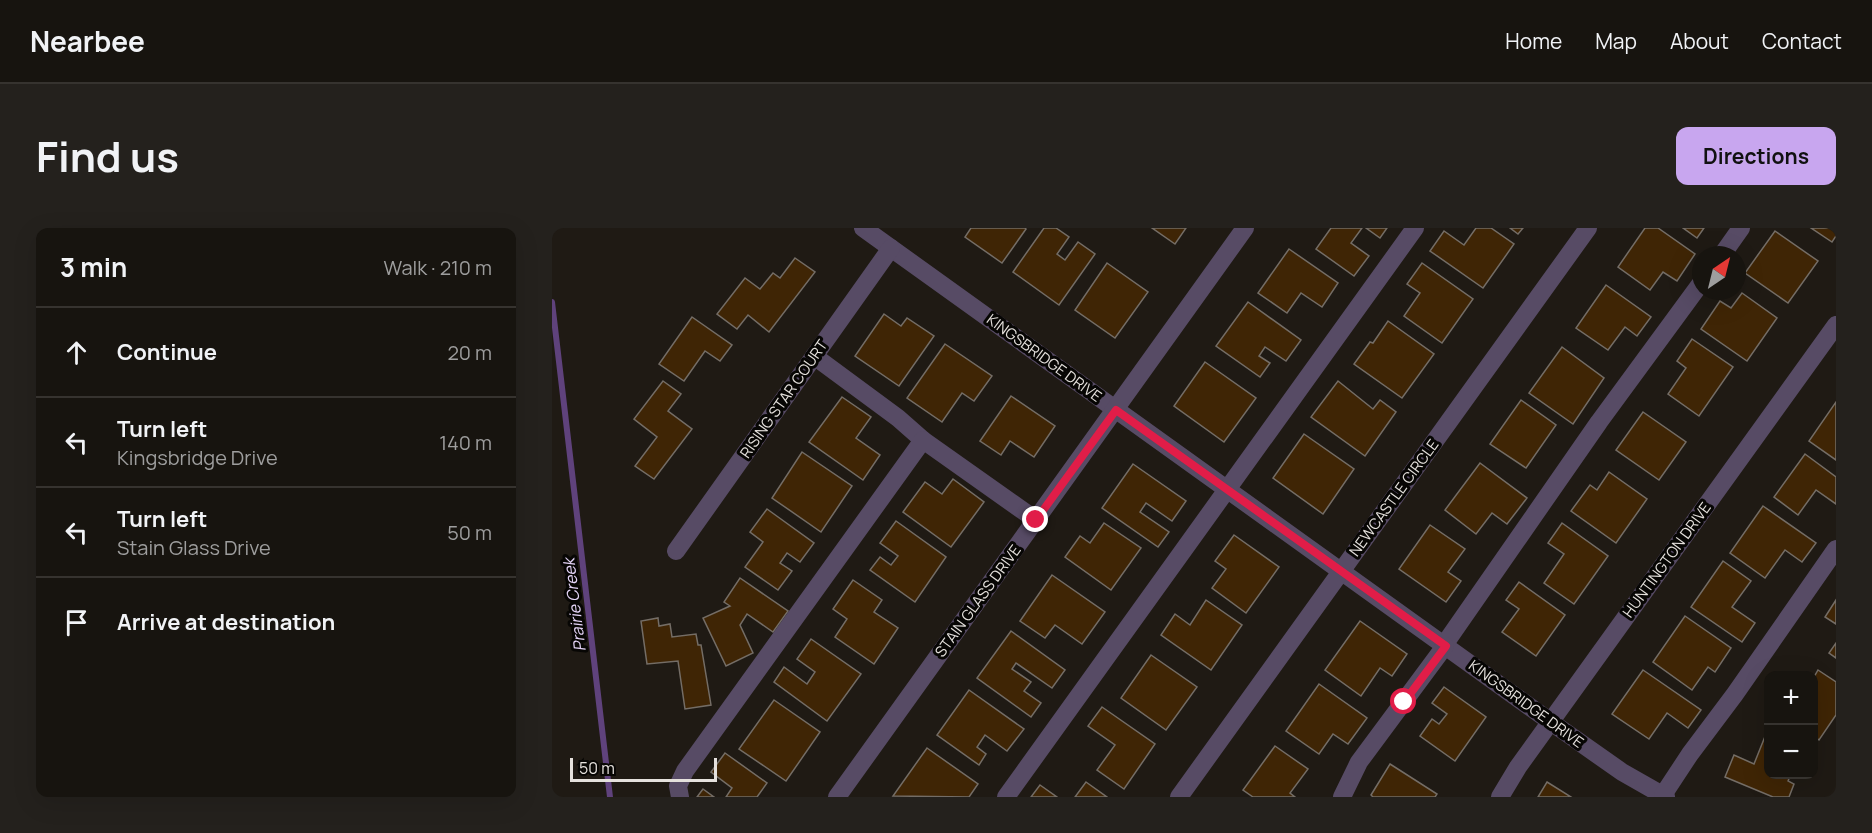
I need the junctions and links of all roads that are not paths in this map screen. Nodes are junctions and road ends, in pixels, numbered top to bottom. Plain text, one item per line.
1 (863, 228) edge
2 (1245, 228) edge
3 (1415, 228) edge
4 (1588, 228) edge
5 (1741, 228) edge
6 (1728, 246) edge
7 (891, 248) junction
8 (1692, 295) edge
9 (1836, 325) edge
10 (814, 356) junction
11 (1116, 410) junction
12 (923, 440) junction
13 (1229, 490) junction
14 (1036, 520) junction
15 (1836, 549) edge
16 (676, 551) dead end
17 (1342, 571) junction
18 (1445, 645) junction
19 (1551, 722) junction
20 (1664, 796) edge
21 (680, 797) edge
22 (837, 797) edge
23 (1006, 797) edge
24 (1179, 797) edge
25 (1342, 797) edge
26 (1500, 797) edge

1 - 7 street, KINGSBRIDGE DRIVE
2 - 11 street, STAIN GLASS DRIVE
3 - 13 street
4 - 17 street, NEWCASTLE CIRCLE
5 - 6 street
7 - 10 street, RISING STAR COURT
7 - 11 street, KINGSBRIDGE DRIVE
8 - 18 street
9 - 19 street, HUNTINGTON DRIVE
10 - 12 street
10 - 16 street, RISING STAR COURT
11 - 13 street, KINGSBRIDGE DRIVE
11 - 14 street, STAIN GLASS DRIVE
12 - 14 street
12 - 21 street
13 - 17 street, KINGSBRIDGE DRIVE
13 - 23 street
14 - 22 street, STAIN GLASS DRIVE
15 - 20 street
17 - 18 street, KINGSBRIDGE DRIVE
17 - 24 street, NEWCASTLE CIRCLE
18 - 19 street, KINGSBRIDGE DRIVE
18 - 25 street
19 - 20 street, KINGSBRIDGE DRIVE
19 - 26 street, HUNTINGTON DRIVE

